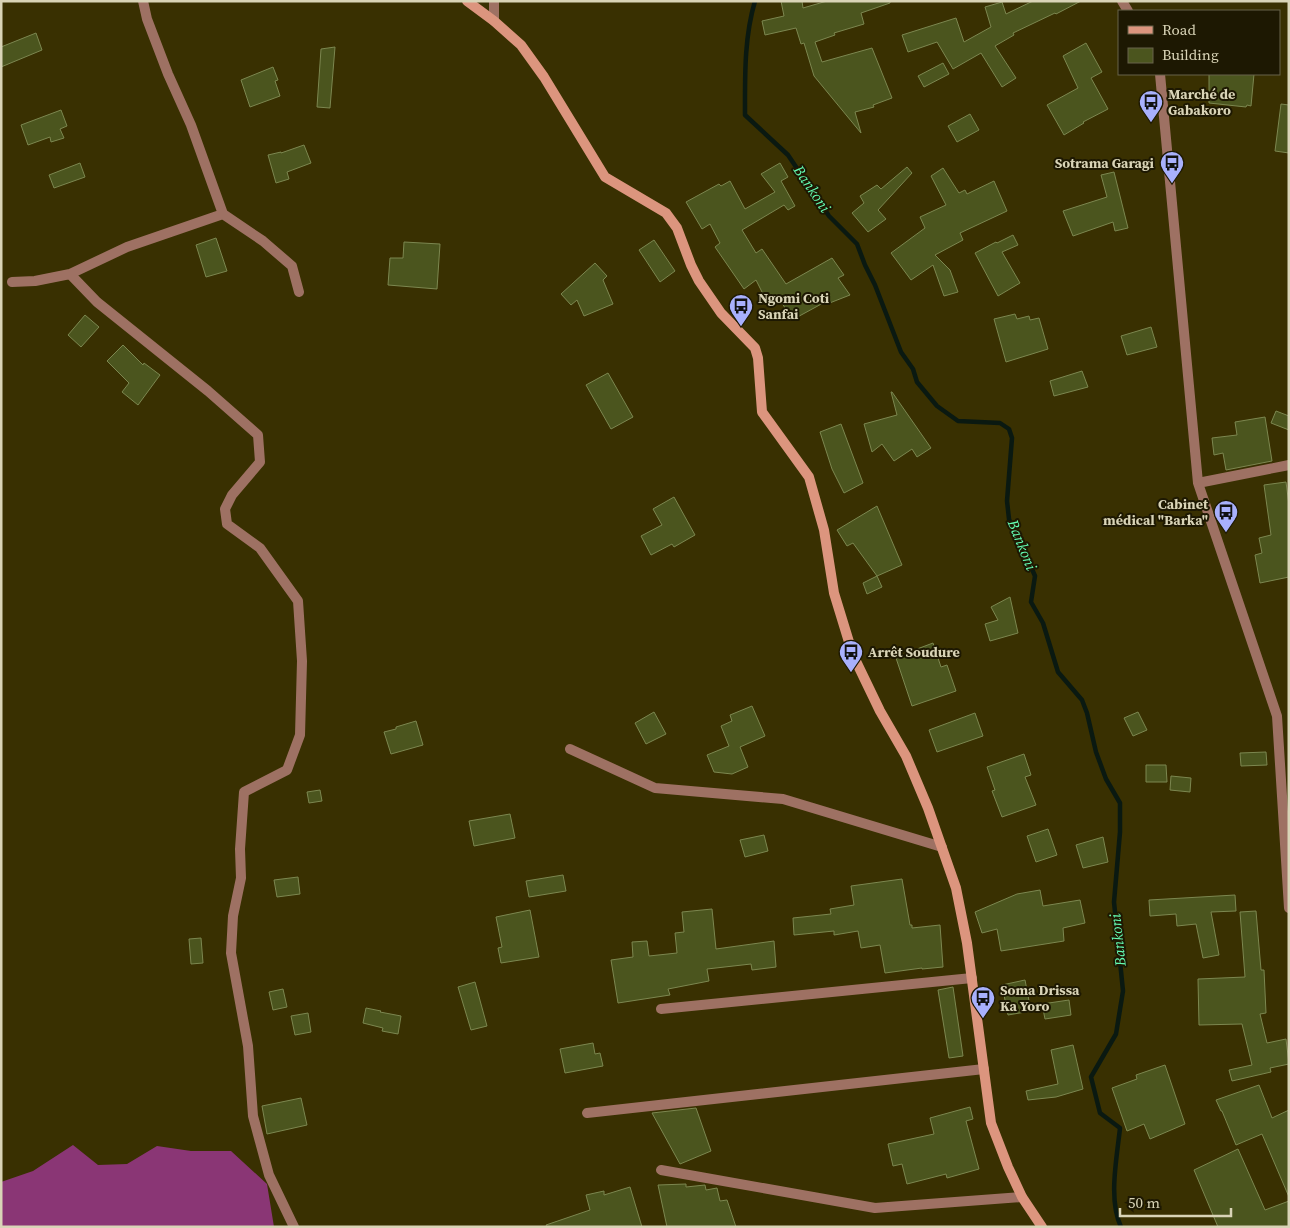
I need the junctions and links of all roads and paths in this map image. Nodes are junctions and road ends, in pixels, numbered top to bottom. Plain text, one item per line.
1 (143, 1) edge
2 (467, 1) edge
3 (494, 1) edge
4 (494, 21) junction
5 (1160, 75) edge
6 (224, 214) junction
7 (70, 274) junction
8 (12, 282) dead end
9 (299, 292) dead end
10 (1289, 465) edge
11 (1198, 483) junction
12 (570, 749) dead end
13 (942, 847) junction
14 (1289, 908) edge
15 (972, 978) junction
16 (661, 1009) dead end
17 (984, 1069) junction
18 (587, 1113) dead end
19 (662, 1170) dead end
20 (1022, 1197) junction
21 (294, 1227) edge
22 (1042, 1227) edge

1 - 6 street
2 - 4 street
3 - 4 street
4 - 13 street
5 - 11 street
6 - 7 street
6 - 9 street
7 - 8 street
7 - 21 street
10 - 11 street
11 - 14 street
12 - 13 street
13 - 15 street
15 - 16 street
15 - 17 street
17 - 18 street
17 - 20 street
19 - 20 street
20 - 22 street

